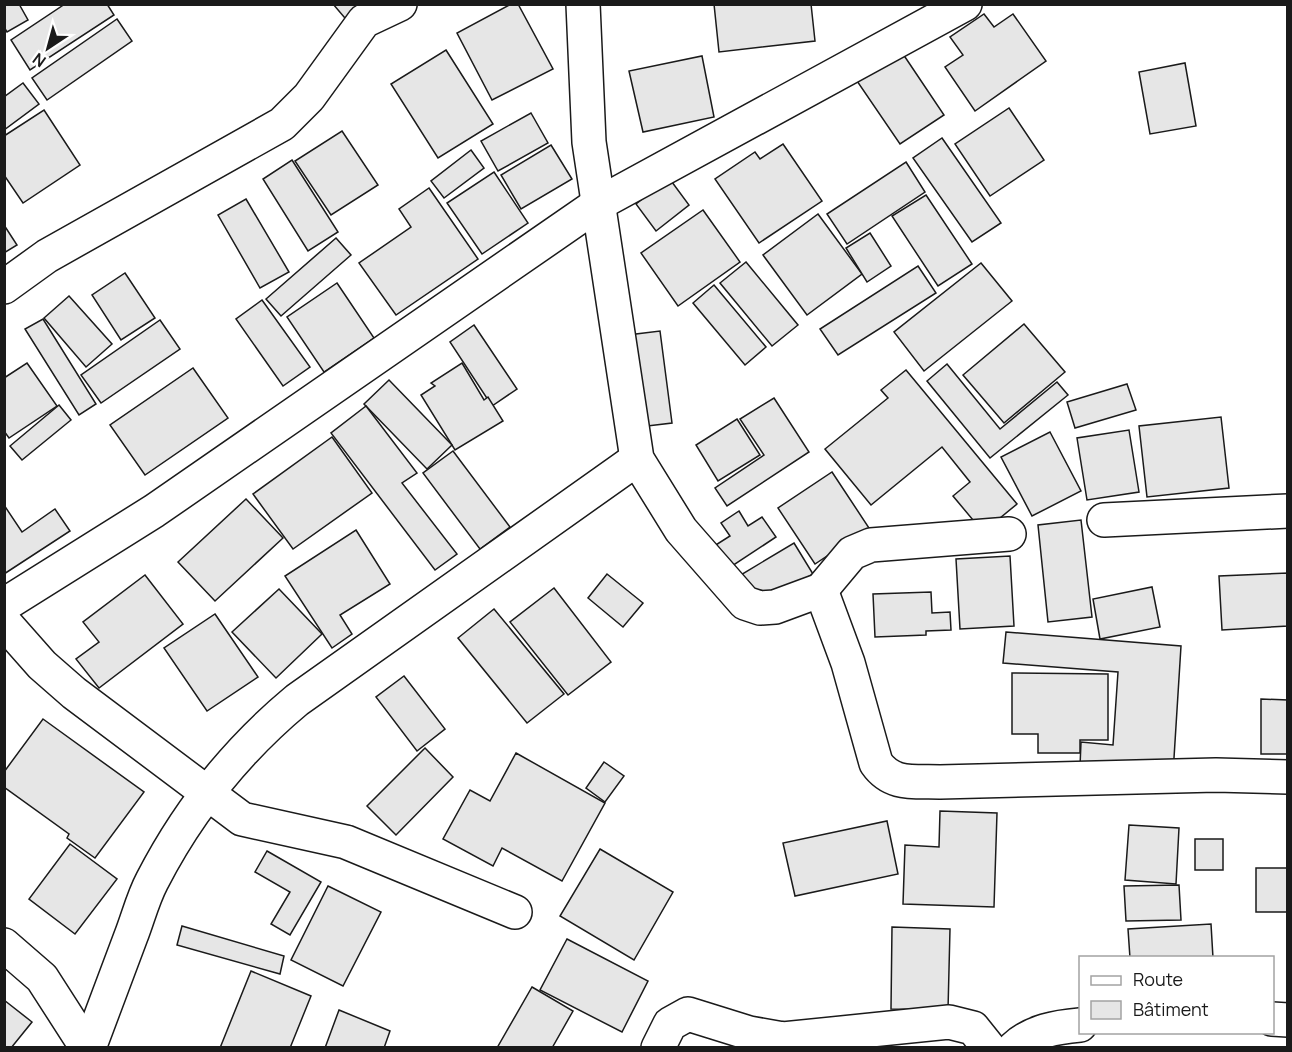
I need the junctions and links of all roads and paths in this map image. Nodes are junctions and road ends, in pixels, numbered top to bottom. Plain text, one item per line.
1 (400, 4) edge
2 (582, 4) edge
3 (965, 4) edge
4 (598, 204) junction
5 (4, 287) edge
6 (637, 459) junction
7 (1287, 511) edge
8 (1104, 520) dead end
9 (1009, 534) dead end
10 (821, 590) junction
11 (4, 605) edge
12 (4, 622) edge
13 (1287, 777) edge
14 (208, 791) junction
15 (515, 912) dead end
16 (4, 945) edge
17 (1079, 1024) edge
18 (88, 1047) edge
19 (658, 1047) edge
20 (989, 1047) edge
21 (1014, 1047) edge

1 - 5 street
2 - 4 street
3 - 4 street
4 - 6 street
4 - 11 street
6 - 10 street
6 - 14 street
7 - 8 street
9 - 10 street
10 - 13 street
12 - 14 street
14 - 15 street
14 - 18 street
16 - 18 street
17 - 21 street
19 - 20 street

